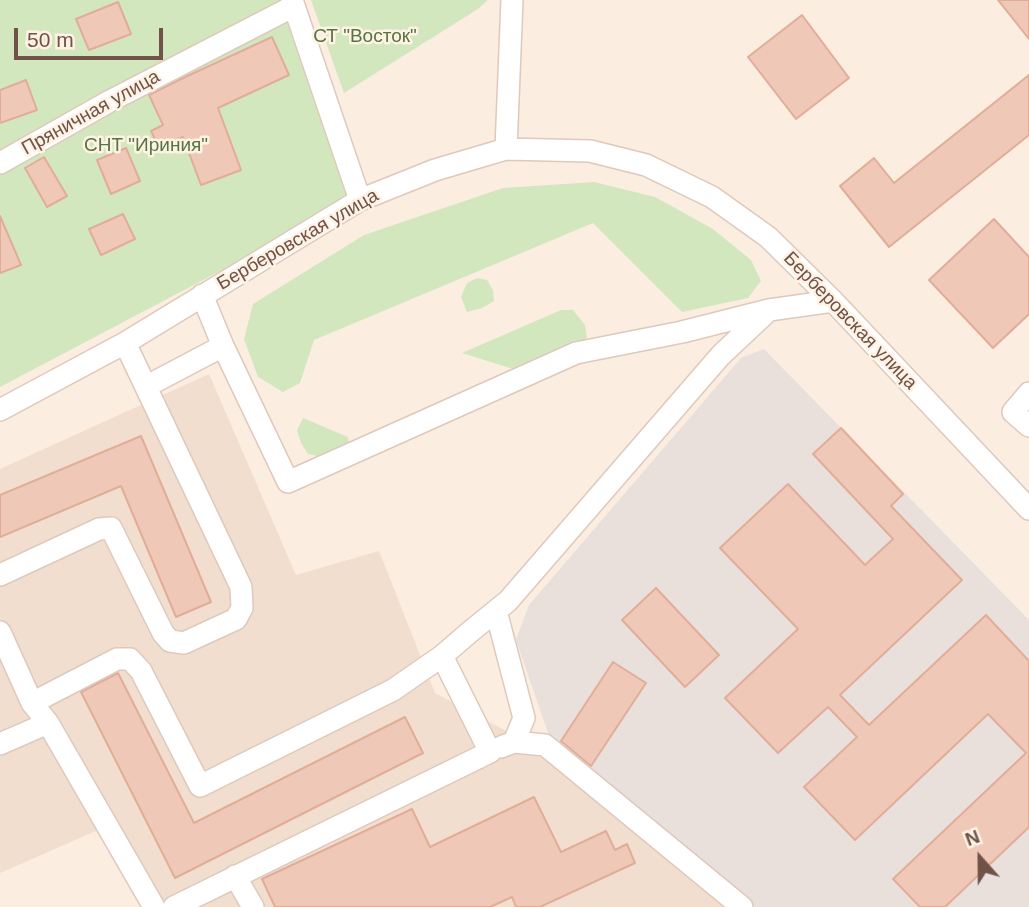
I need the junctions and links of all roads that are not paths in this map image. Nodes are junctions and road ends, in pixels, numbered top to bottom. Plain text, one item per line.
1 (513, 0) edge
2 (293, 3) edge
3 (506, 149) junction
4 (0, 163) edge
5 (360, 200) junction
6 (202, 295) junction
7 (833, 301) junction
8 (769, 310) junction
9 (125, 343) junction
10 (223, 346) junction
11 (147, 386) junction
12 (1029, 393) edge
13 (0, 411) edge
14 (1029, 426) edge
15 (1029, 509) edge
16 (0, 575) edge
17 (496, 611) junction
18 (0, 632) edge
19 (442, 656) junction
20 (32, 703) junction
21 (48, 723) junction
22 (514, 742) junction
23 (0, 744) edge
24 (490, 752) junction
25 (235, 876) junction
26 (154, 907) edge
27 (174, 907) edge
28 (253, 907) edge
29 (742, 907) edge

1 - 3 street
2 - 4 street, Пряничная улица
2 - 5 street
3 - 5 street, Берберовская улица
3 - 7 street, Берберовская улица
5 - 6 street, Берберовская улица
6 - 9 street, Берберовская улица
6 - 10 street
7 - 8 street
7 - 15 street, Берберовская улица
8 - 10 street
8 - 17 street
9 - 11 street
9 - 13 street, Берберовская улица
10 - 11 street
11 - 16 street
12 - 14 street
17 - 19 street
17 - 22 street
18 - 20 street
19 - 20 street
19 - 24 street
20 - 21 street
21 - 23 street
21 - 26 street
22 - 24 street
22 - 29 street
24 - 25 street
25 - 27 street
25 - 28 street

